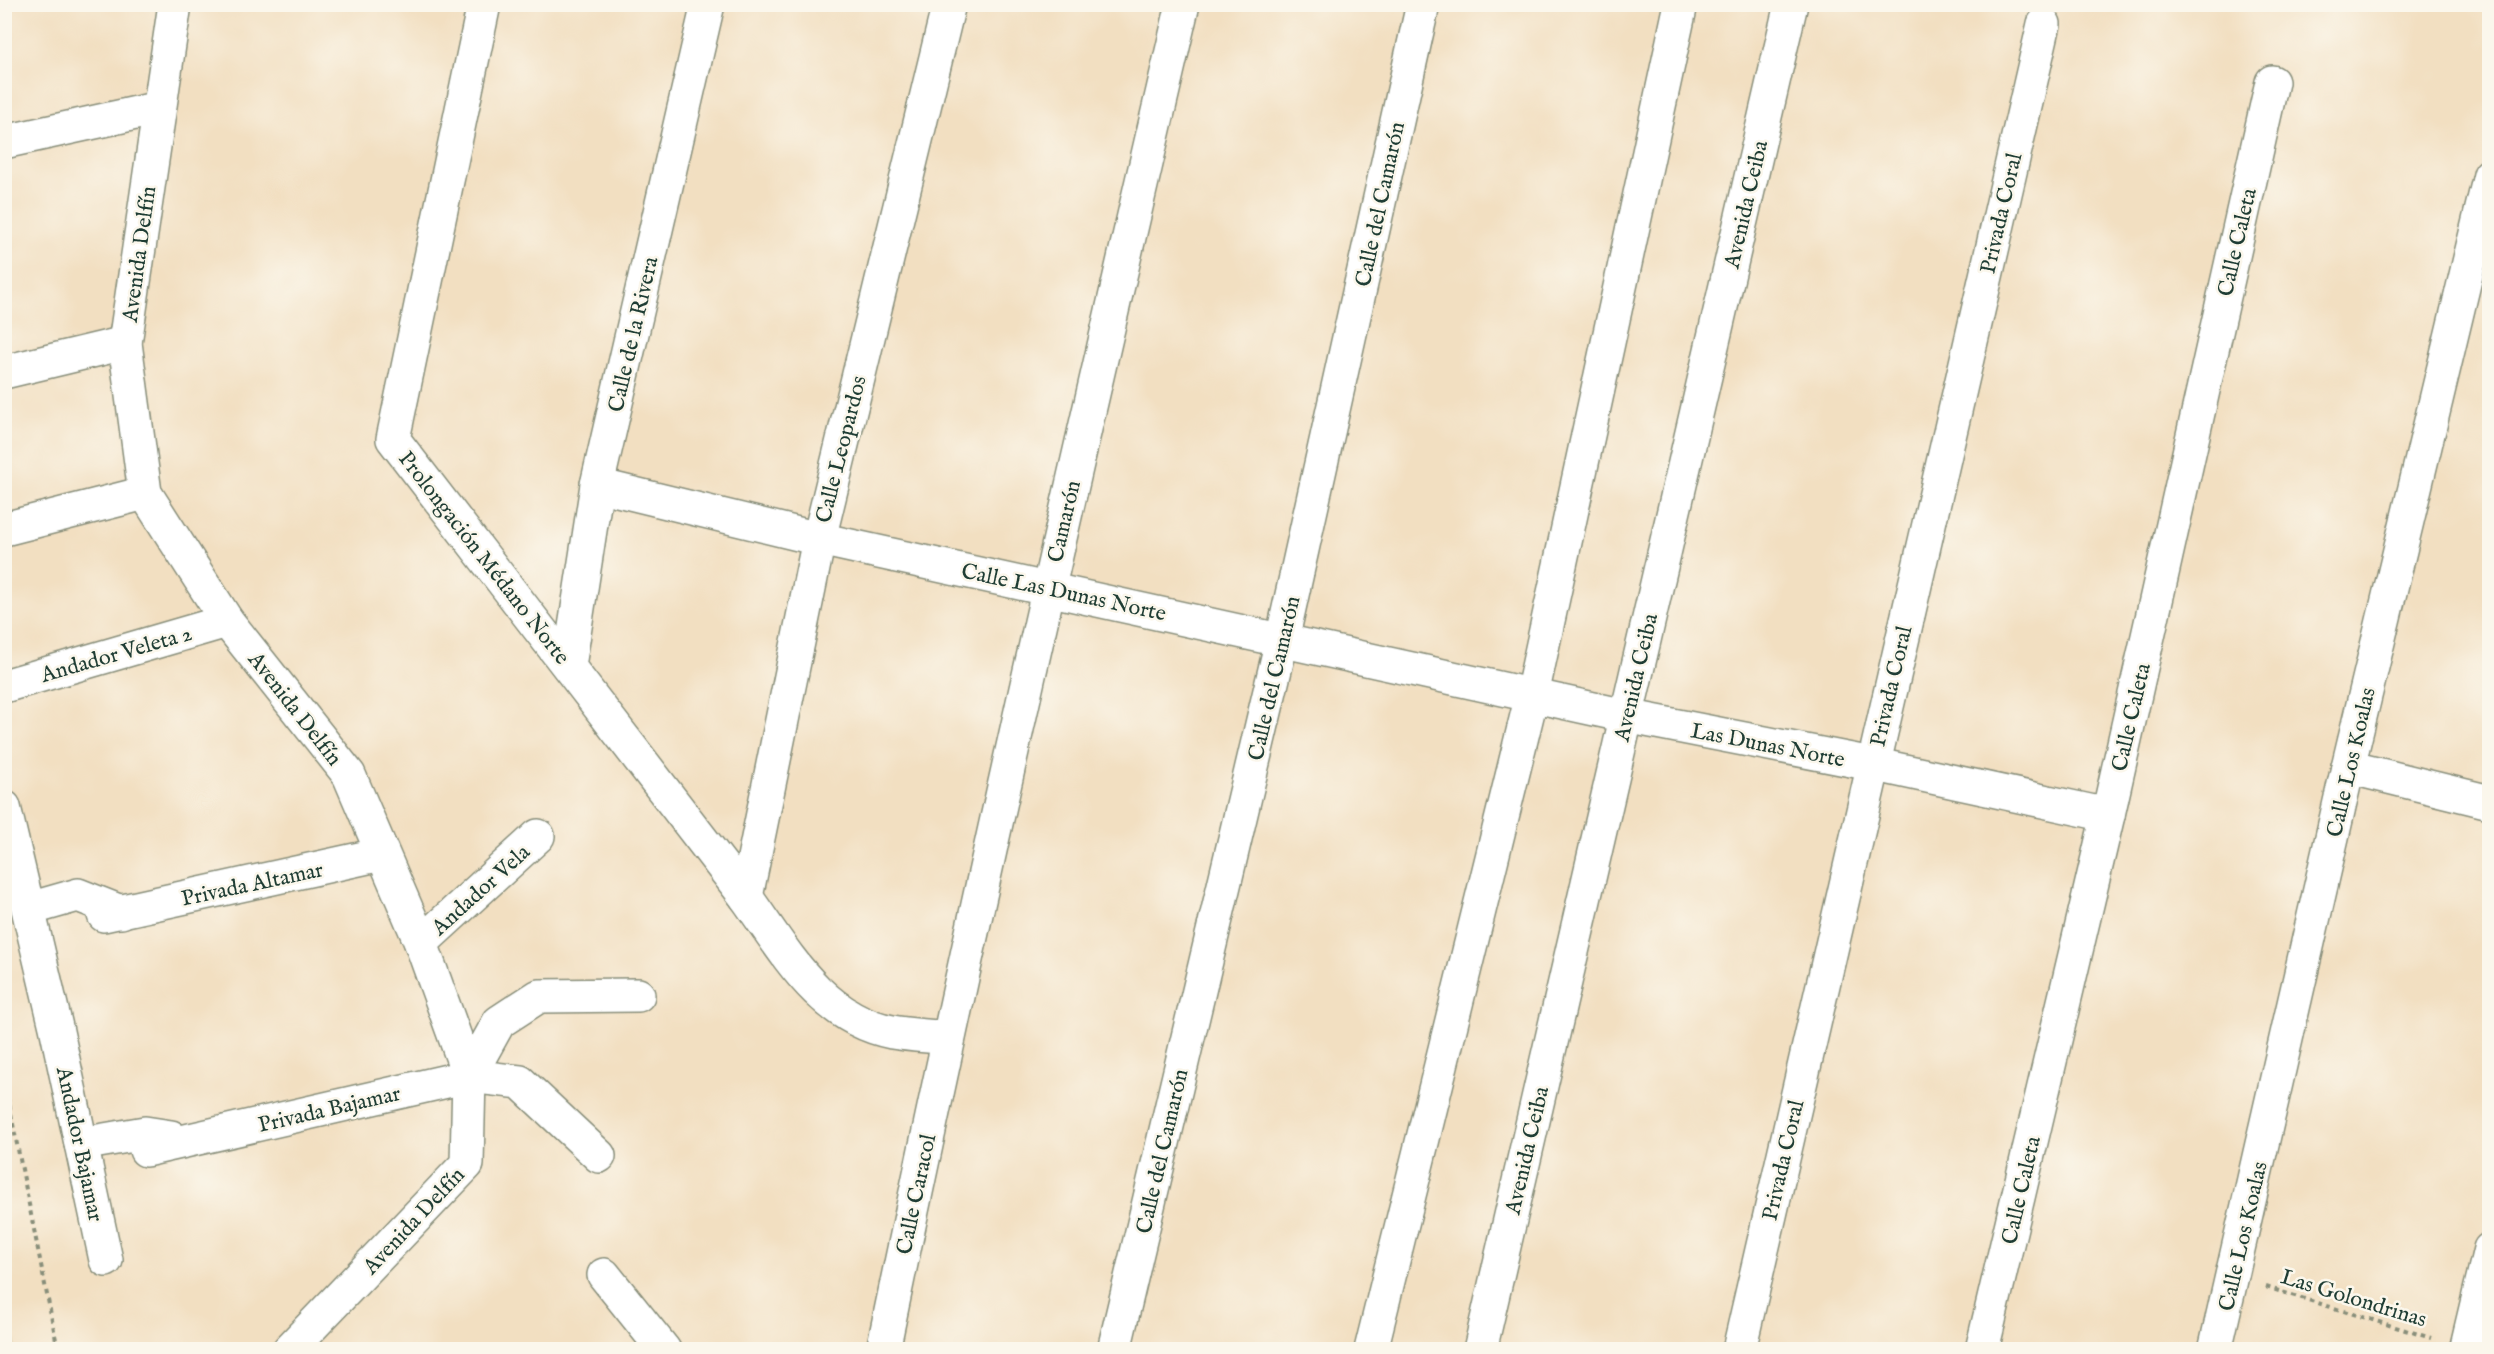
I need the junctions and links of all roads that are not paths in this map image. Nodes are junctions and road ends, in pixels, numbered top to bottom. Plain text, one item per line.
1 (175, 4) edge
2 (484, 4) edge
3 (708, 4) edge
4 (949, 4) edge
5 (1183, 4) edge
6 (1423, 4) edge
7 (1681, 4) edge
8 (1791, 4) edge
9 (2044, 24) dead end
10 (2272, 82) dead end
11 (159, 108) junction
12 (4, 142) edge
13 (2490, 175) edge
14 (125, 343) junction
15 (4, 372) edge
16 (597, 485) junction
17 (145, 493) junction
18 (4, 529) edge
19 (819, 539) junction
20 (1047, 587) junction
21 (227, 621) junction
22 (1282, 640) junction
23 (569, 666) junction
24 (4, 686) edge
25 (1532, 695) junction
26 (1626, 716) junction
27 (1872, 764) junction
28 (2348, 766) junction
29 (2490, 802) edge
30 (4, 807) edge
31 (2108, 815) junction
32 (538, 836) dead end
33 (382, 854) junction
34 (746, 897) junction
35 (29, 909) junction
36 (421, 943) junction
37 (638, 995) dead end
38 (947, 1038) junction
39 (469, 1076) junction
40 (190, 1140) junction
41 (81, 1144) junction
42 (146, 1150) dead end
43 (599, 1156) dead end
44 (106, 1260) dead end
45 (2488, 1261) edge
46 (604, 1275) dead end
47 (2466, 1349) edge
48 (289, 1350) edge
49 (664, 1350) edge
50 (883, 1350) edge
51 (1114, 1350) edge
52 (1371, 1350) edge
53 (1480, 1350) edge
54 (1739, 1350) edge
55 (1982, 1350) edge
56 (2215, 1350) edge

1 - 11 street, Avenida Delfín
2 - 23 street, Prolongación Médano Norte
3 - 16 street, Calle de la Rivera
4 - 19 street, Calle Leopardos
5 - 20 street, Camarón
6 - 22 street, Calle del Camarón
7 - 25 street
8 - 26 street, Avenida Ceiba
9 - 27 street, Privada Coral
10 - 31 street, Calle Caleta
11 - 12 street
11 - 14 street, Avenida Delfín
13 - 28 street, Calle Los Koalas
14 - 15 street
14 - 17 street, Avenida Delfín
16 - 19 street, Calle Las Dunas Norte
16 - 23 street, Calle de la Rivera
17 - 18 street
17 - 21 street, Avenida Delfín
19 - 20 street, Calle Las Dunas Norte
19 - 34 street, Calle Leopardos
20 - 22 street, Calle Las Dunas Norte
20 - 38 street, Camarón
21 - 24 street, Andador Veleta 2
21 - 33 street, Avenida Delfín
22 - 25 street, Calle Las Dunas Norte
22 - 51 street, Calle del Camarón
23 - 34 street, Prolongación Médano Norte
25 - 26 street, Las Dunas Norte
25 - 52 street
26 - 27 street, Las Dunas Norte
26 - 53 street, Avenida Ceiba
27 - 31 street, Las Dunas Norte
27 - 54 street, Privada Coral
28 - 29 street
28 - 56 street, Calle Los Koalas
30 - 35 street, Andador Bajamar
31 - 55 street, Calle Caleta
32 - 36 street, Andador Vela
33 - 35 street, Privada Altamar
33 - 36 street, Avenida Delfín
34 - 38 street, Prolongación Médano Norte
35 - 41 street, Andador Bajamar
36 - 39 street, Avenida Delfín
37 - 39 street
38 - 50 street, Calle Caracol
39 - 40 street, Privada Bajamar
39 - 43 street, Privada Bajamar
39 - 48 street, Avenida Delfín
40 - 41 street, Privada Bajamar
40 - 42 street, Privada Bajamar
41 - 44 street, Andador Bajamar
45 - 47 street
46 - 49 street

